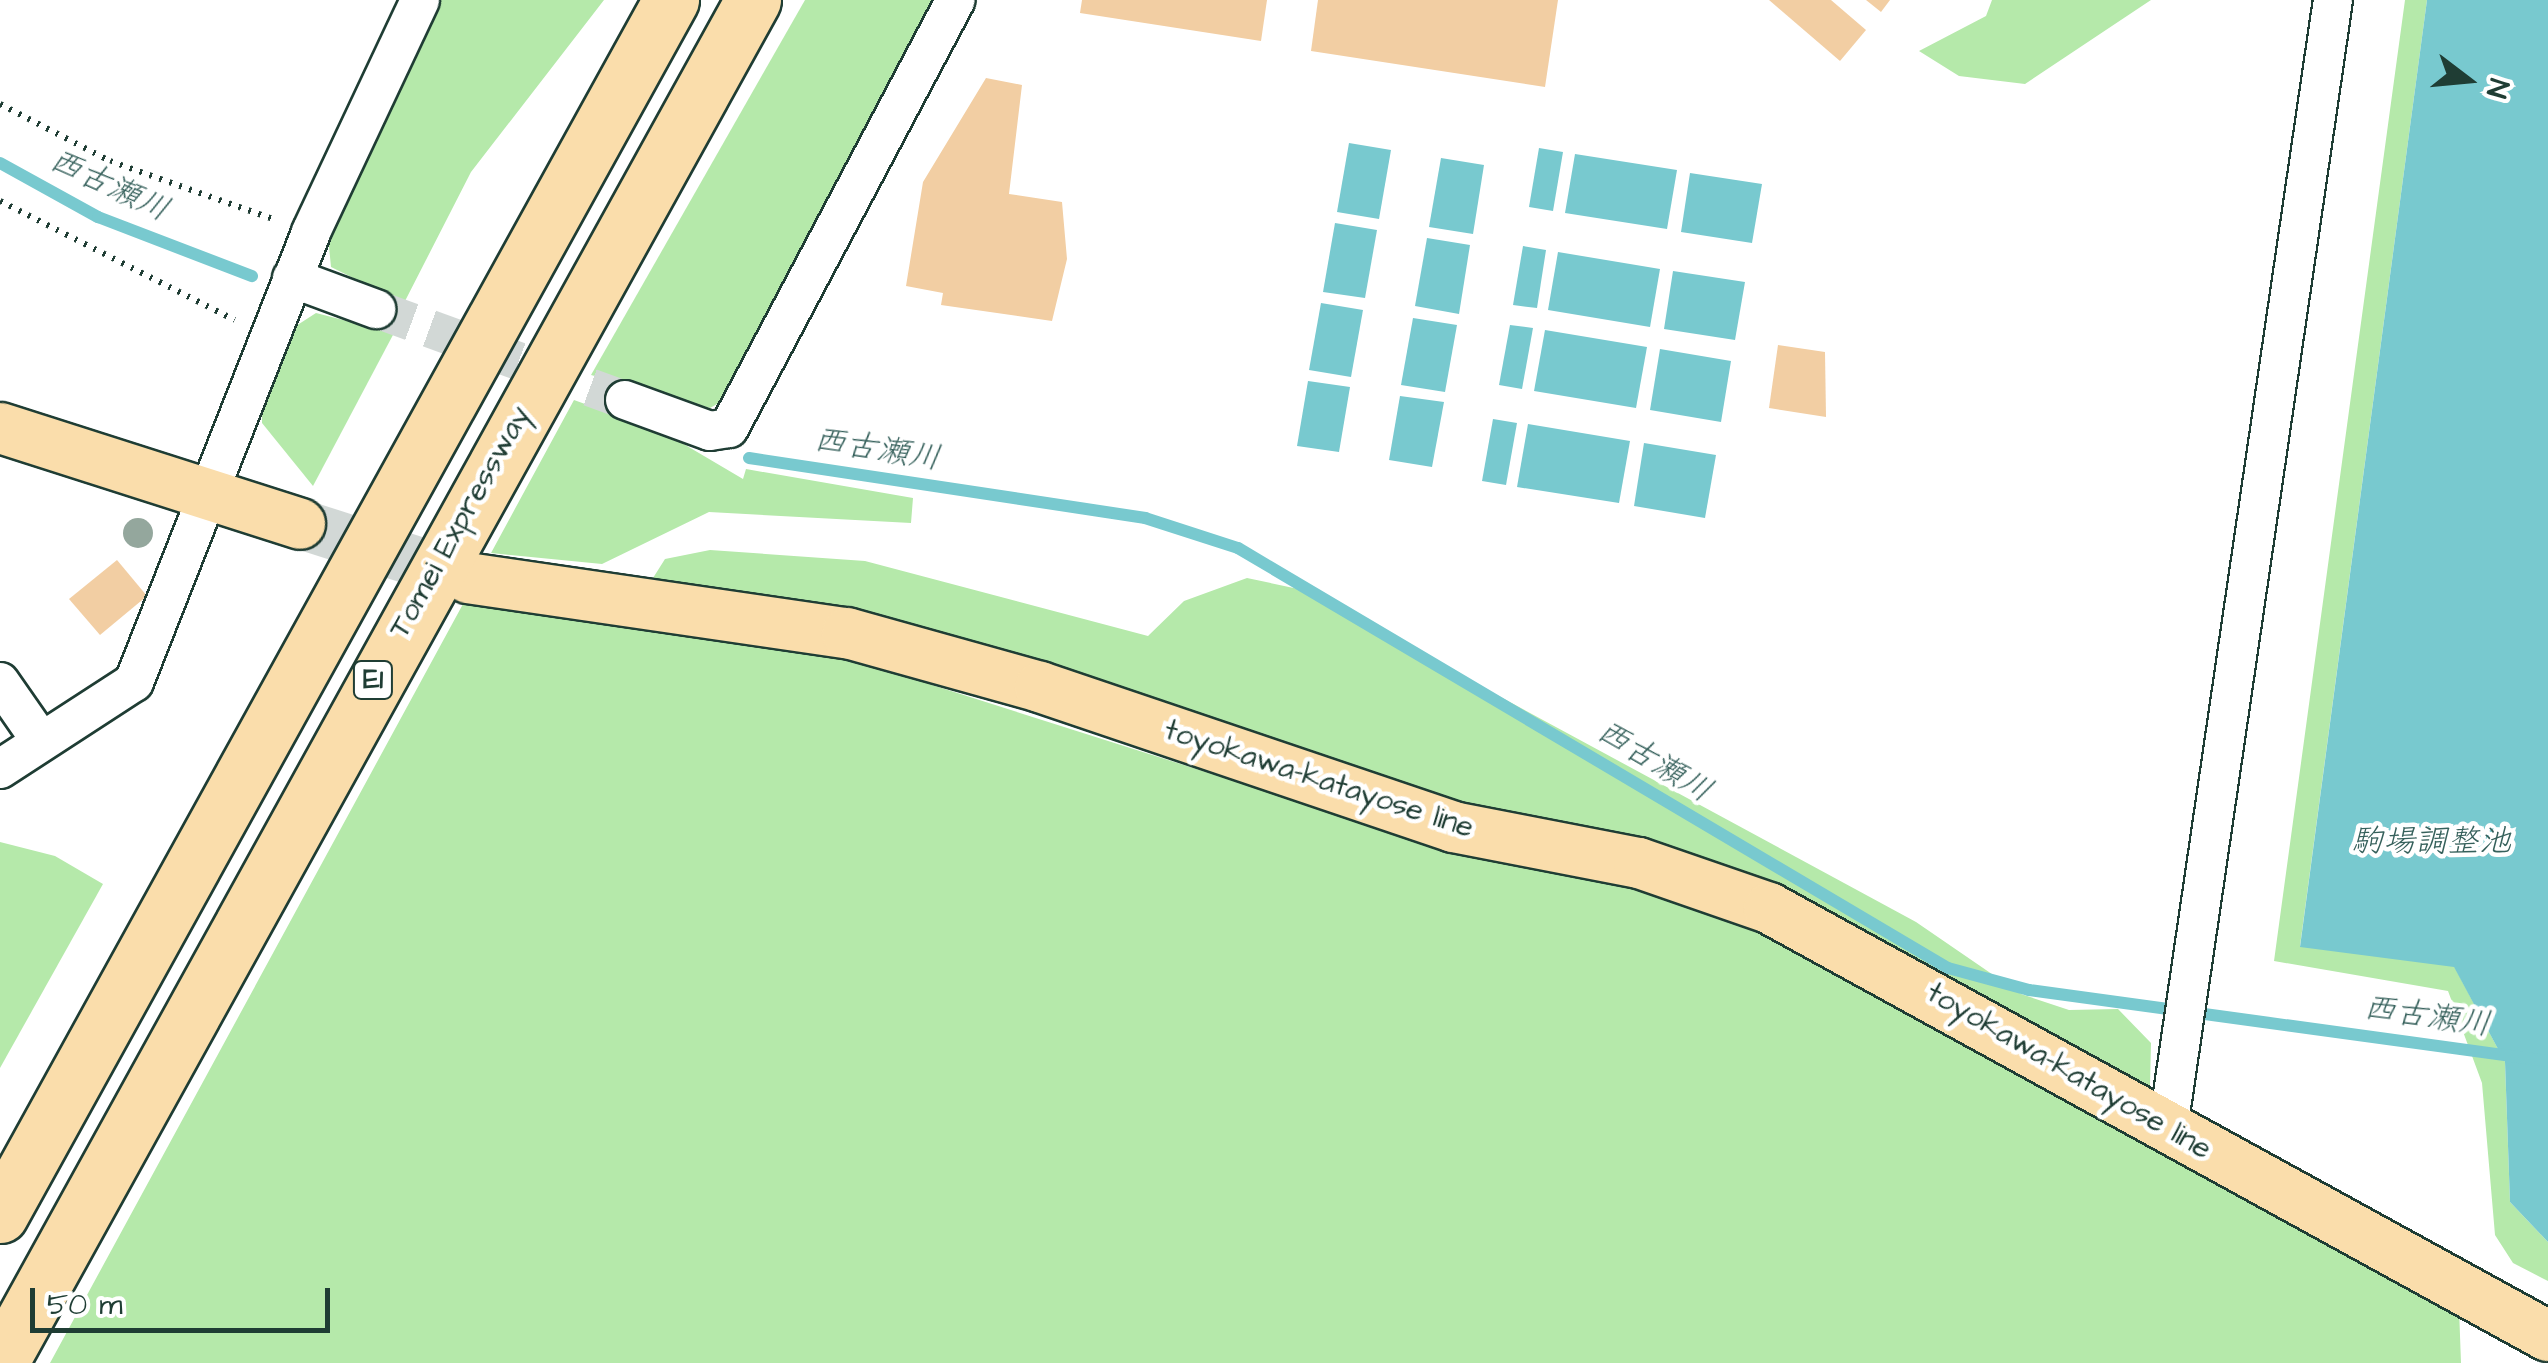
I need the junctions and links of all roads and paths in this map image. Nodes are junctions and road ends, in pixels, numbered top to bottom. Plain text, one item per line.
1 (420, 0) edge
2 (671, 0) edge
3 (753, 0) edge
4 (956, 0) edge
5 (2333, 0) edge
6 (0, 104) edge
7 (0, 201) edge
8 (310, 232) junction
9 (292, 278) junction
10 (376, 309) tunnel mouth
11 (270, 337) junction
12 (626, 400) tunnel mouth
13 (0, 428) edge
14 (210, 494) junction
15 (300, 524) tunnel mouth
16 (468, 578) tunnel mouth
17 (0, 682) edge
18 (41, 741) junction
19 (0, 769) edge
20 (2168, 1128) junction
21 (0, 1216) edge
22 (2548, 1337) edge
23 (0, 1363) edge
24 (2537, 1363) edge

1 - 8 street
2 - 21 highway, E1
3 - 23 highway, Tomei Expressway / E1
4 - 12 street
5 - 20 street
6 - 8 path
7 - 11 path
8 - 9 street
9 - 10 street
9 - 11 street
11 - 14 street
13 - 14 main road
14 - 15 main road
14 - 18 street
16 - 20 main road, toyokawa-katayose line
17 - 18 street
18 - 19 street
20 - 22 main road, toyokawa-katayose line
22 - 24 street

